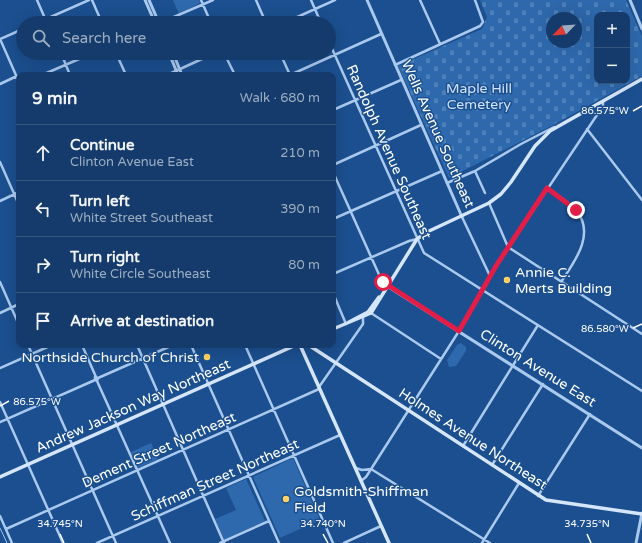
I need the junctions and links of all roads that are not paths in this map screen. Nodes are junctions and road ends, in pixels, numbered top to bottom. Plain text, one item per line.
1 (37, 0) edge
2 (90, 0) edge
3 (145, 0) edge
4 (149, 0) edge
5 (201, 0) edge
6 (213, 0) edge
7 (256, 0) edge
8 (310, 0) edge
9 (335, 0) edge
10 (369, 0) edge
11 (420, 0) edge
12 (475, 0) edge
13 (630, 0) edge
14 (203, 4) junction
15 (314, 9) junction
16 (45, 16) edge
17 (53, 16) edge
18 (98, 16) edge
19 (153, 16) edge
20 (157, 16) edge
21 (176, 16) edge
22 (208, 16) edge
23 (263, 16) edge
24 (299, 16) edge
25 (318, 16) edge
26 (642, 29) edge
27 (16, 32) edge
28 (381, 34) junction
29 (0, 39) edge
30 (440, 44) junction
31 (336, 55) edge
32 (336, 57) edge
33 (64, 60) edge
34 (77, 60) edge
35 (119, 60) edge
36 (173, 60) edge
37 (175, 60) edge
38 (200, 60) edge
39 (227, 60) edge
40 (283, 60) edge
41 (324, 60) edge
42 (66, 65) junction
43 (395, 65) junction
44 (178, 70) junction
45 (49, 72) edge
46 (69, 72) edge
47 (125, 72) edge
48 (174, 72) edge
49 (233, 72) edge
50 (289, 72) edge
51 (297, 72) edge
52 (16, 76) joint
53 (642, 79) edge
54 (401, 80) junction
55 (0, 84) edge
56 (355, 101) junction
57 (602, 101) junction
58 (595, 105) junction
59 (336, 109) edge
60 (596, 115) junction
61 (421, 125) junction
62 (558, 126) junction
63 (587, 129) junction
64 (376, 146) junction
65 (0, 162) edge
66 (336, 164) edge
67 (442, 171) junction
68 (475, 171) junction
69 (336, 179) edge
70 (447, 183) junction
71 (547, 188) junction
72 (396, 192) junction
73 (485, 193) dead end
74 (14, 194) junction
75 (16, 198) edge
76 (642, 200) edge
77 (0, 201) edge
78 (489, 203) junction
79 (351, 212) junction
80 (462, 217) junction
81 (336, 218) edge
82 (417, 239) junction
83 (508, 247) junction
84 (371, 257) junction
85 (336, 273) edge
86 (490, 277) junction
87 (0, 282) edge
88 (561, 282) junction
89 (387, 286) junction
90 (482, 290) junction
91 (380, 296) junction
92 (336, 300) edge
93 (16, 306) edge
94 (11, 308) junction
95 (0, 313) edge
96 (371, 313) junction
97 (363, 318) junction
98 (16, 319) edge
99 (346, 324) junction
100 (538, 325) junction
101 (336, 328) edge
102 (459, 331) junction
103 (642, 334) edge
104 (29, 348) edge
105 (45, 348) edge
106 (83, 348) edge
107 (138, 348) edge
108 (166, 348) edge
109 (192, 348) edge
110 (246, 348) edge
111 (289, 348) edge
112 (301, 348) edge
113 (313, 348) edge
114 (32, 354) junction
115 (142, 358) junction
116 (441, 359) junction
117 (336, 362) junction
118 (254, 364) junction
119 (514, 365) junction
120 (0, 368) edge
121 (96, 379) junction
122 (208, 384) junction
123 (543, 384) junction
124 (319, 388) junction
125 (642, 391) edge
126 (52, 399) junction
127 (0, 402) edge
128 (163, 404) junction
129 (275, 410) junction
130 (408, 410) junction
131 (590, 414) junction
132 (7, 419) junction
133 (0, 422) edge
134 (117, 425) junction
135 (229, 430) junction
136 (340, 435) junction
137 (72, 445) junction
138 (463, 446) junction
139 (642, 448) edge
140 (183, 450) junction
141 (294, 455) junction
142 (28, 465) junction
143 (492, 465) junction
144 (355, 468) junction
145 (371, 469) junction
146 (137, 470) junction
147 (249, 475) junction
148 (0, 477) edge
149 (360, 481) junction
150 (519, 483) junction
151 (93, 490) junction
152 (203, 496) junction
153 (538, 496) junction
154 (48, 510) junction
155 (642, 514) edge
156 (0, 516) edge
157 (158, 516) junction
158 (269, 521) junction
159 (381, 526) junction
160 (6, 529) junction
161 (113, 536) junction
162 (484, 539) junction
163 (222, 542) edge
164 (12, 543) edge
165 (63, 543) edge
166 (97, 543) edge
167 (116, 543) edge
168 (170, 543) edge
169 (279, 543) edge
170 (333, 543) edge
171 (344, 543) edge
172 (389, 543) edge
173 (482, 543) edge
174 (490, 543) edge
175 (636, 543) edge

1 - 16 street
2 - 17 street
2 - 18 street
3 - 19 street
4 - 20 street
5 - 14 street
6 - 14 street
7 - 23 street
8 - 15 street
9 - 15 street
10 - 28 street, Wells Avenue Southeast
11 - 30 street
12 - 30 street
13 - 26 street
14 - 21 street
14 - 22 street
15 - 24 street
15 - 25 street
27 - 29 street
28 - 31 street
28 - 43 street, Wells Avenue Southeast
29 - 52 street
30 - 43 street
32 - 56 street, Randolph Avenue Southeast
33 - 42 street
34 - 42 street
35 - 47 street
36 - 44 street
37 - 44 street
38 - 44 street
39 - 49 street
40 - 50 street
41 - 51 street
42 - 45 street
42 - 46 street
43 - 54 street, Wells Avenue Southeast
44 - 48 street
52 - 55 street
53 - 57 main road
54 - 56 street
54 - 61 street, Wells Avenue Southeast
56 - 59 street
56 - 64 street, Randolph Avenue Southeast
57 - 58 main road
57 - 60 street
58 - 60 street
58 - 62 main road
60 - 63 street
61 - 64 street
61 - 67 street, Wells Avenue Southeast
62 - 68 street
62 - 78 main road
63 - 71 street
63 - 76 street
64 - 66 street
64 - 72 street, Randolph Avenue Southeast
65 - 74 street
67 - 70 street, Wells Avenue Southeast
67 - 72 street
68 - 70 street
68 - 73 street
69 - 79 street, Clinton Avenue East
70 - 80 street, Wells Avenue Southeast
71 - 83 street
71 - 88 street
72 - 79 street
72 - 82 street, Randolph Avenue Southeast
74 - 75 street
74 - 77 street
78 - 80 main road
78 - 83 street
79 - 81 street
79 - 84 street, Clinton Avenue East
80 - 82 main road
80 - 86 street, Wells Avenue Southeast
82 - 84 street
82 - 89 main road
82 - 90 street, Randolph Avenue Southeast
83 - 86 street
83 - 88 street
84 - 85 street
84 - 89 street, Clinton Avenue East
86 - 90 street
87 - 94 street
88 - 103 street
89 - 91 main road
89 - 102 street, Clinton Avenue East
90 - 100 street, Randolph Avenue Southeast
90 - 102 street
91 - 96 main road
91 - 99 main road
92 - 99 street
93 - 94 street
94 - 95 street
94 - 98 street
96 - 97 main road
96 - 116 street
97 - 99 main road
97 - 117 street
99 - 101 main road
100 - 119 street
100 - 125 street, Randolph Avenue Southeast
102 - 116 street
102 - 119 street, Clinton Avenue East
104 - 114 street
105 - 114 street
106 - 121 street
107 - 115 street
108 - 115 street
109 - 122 street
110 - 118 street
111 - 118 main road, Andrew Jackson Way Northeast
112 - 124 main road
113 - 117 main road, Holmes Avenue Northeast
114 - 120 street
114 - 126 street
115 - 121 street
115 - 128 street
116 - 130 street
117 - 124 street
117 - 130 main road, Holmes Avenue Northeast
118 - 122 main road, Andrew Jackson Way Northeast
118 - 129 street
119 - 123 street, Clinton Avenue East
119 - 138 street
121 - 126 street
121 - 134 street
122 - 128 main road, Andrew Jackson Way Northeast
122 - 135 street
123 - 131 street, Clinton Avenue East
123 - 143 street
124 - 129 street, Dement Street Northeast
124 - 136 main road
126 - 132 street
126 - 137 street
127 - 132 street
128 - 134 main road, Andrew Jackson Way Northeast
128 - 140 street
129 - 135 street, Dement Street Northeast
129 - 141 street
130 - 138 main road, Holmes Avenue Northeast
130 - 145 street
131 - 139 street, Clinton Avenue East
131 - 153 street
132 - 133 street
132 - 142 street
134 - 137 main road, Andrew Jackson Way Northeast
134 - 146 street
135 - 140 street, Dement Street Northeast
135 - 147 street
136 - 141 street, Schiffman Street Northeast
136 - 144 main road
137 - 142 main road, Andrew Jackson Way Northeast
137 - 151 street
138 - 143 main road, Holmes Avenue Northeast
140 - 146 street, Dement Street Northeast
140 - 152 street
141 - 147 street, Schiffman Street Northeast
141 - 170 street
142 - 148 main road, Andrew Jackson Way Northeast
142 - 154 street
143 - 150 main road, Holmes Avenue Northeast
144 - 145 street
144 - 149 main road
145 - 149 street
145 - 162 street
146 - 151 street, Dement Street Northeast
146 - 157 street
147 - 152 street, Schiffman Street Northeast
147 - 158 street
149 - 159 main road
150 - 153 main road, Holmes Avenue Northeast
150 - 162 street
151 - 154 street, Dement Street Northeast
151 - 161 street
152 - 157 street, Schiffman Street Northeast
152 - 163 street
153 - 155 main road, Holmes Avenue Northeast
154 - 160 street, Dement Street Northeast
154 - 165 street
155 - 175 street
156 - 160 street
157 - 161 street, Schiffman Street Northeast
157 - 168 street
158 - 163 street
158 - 169 street
159 - 171 street
159 - 172 main road
160 - 164 street
161 - 166 street, Schiffman Street Northeast
161 - 167 street
162 - 173 street
162 - 174 street

